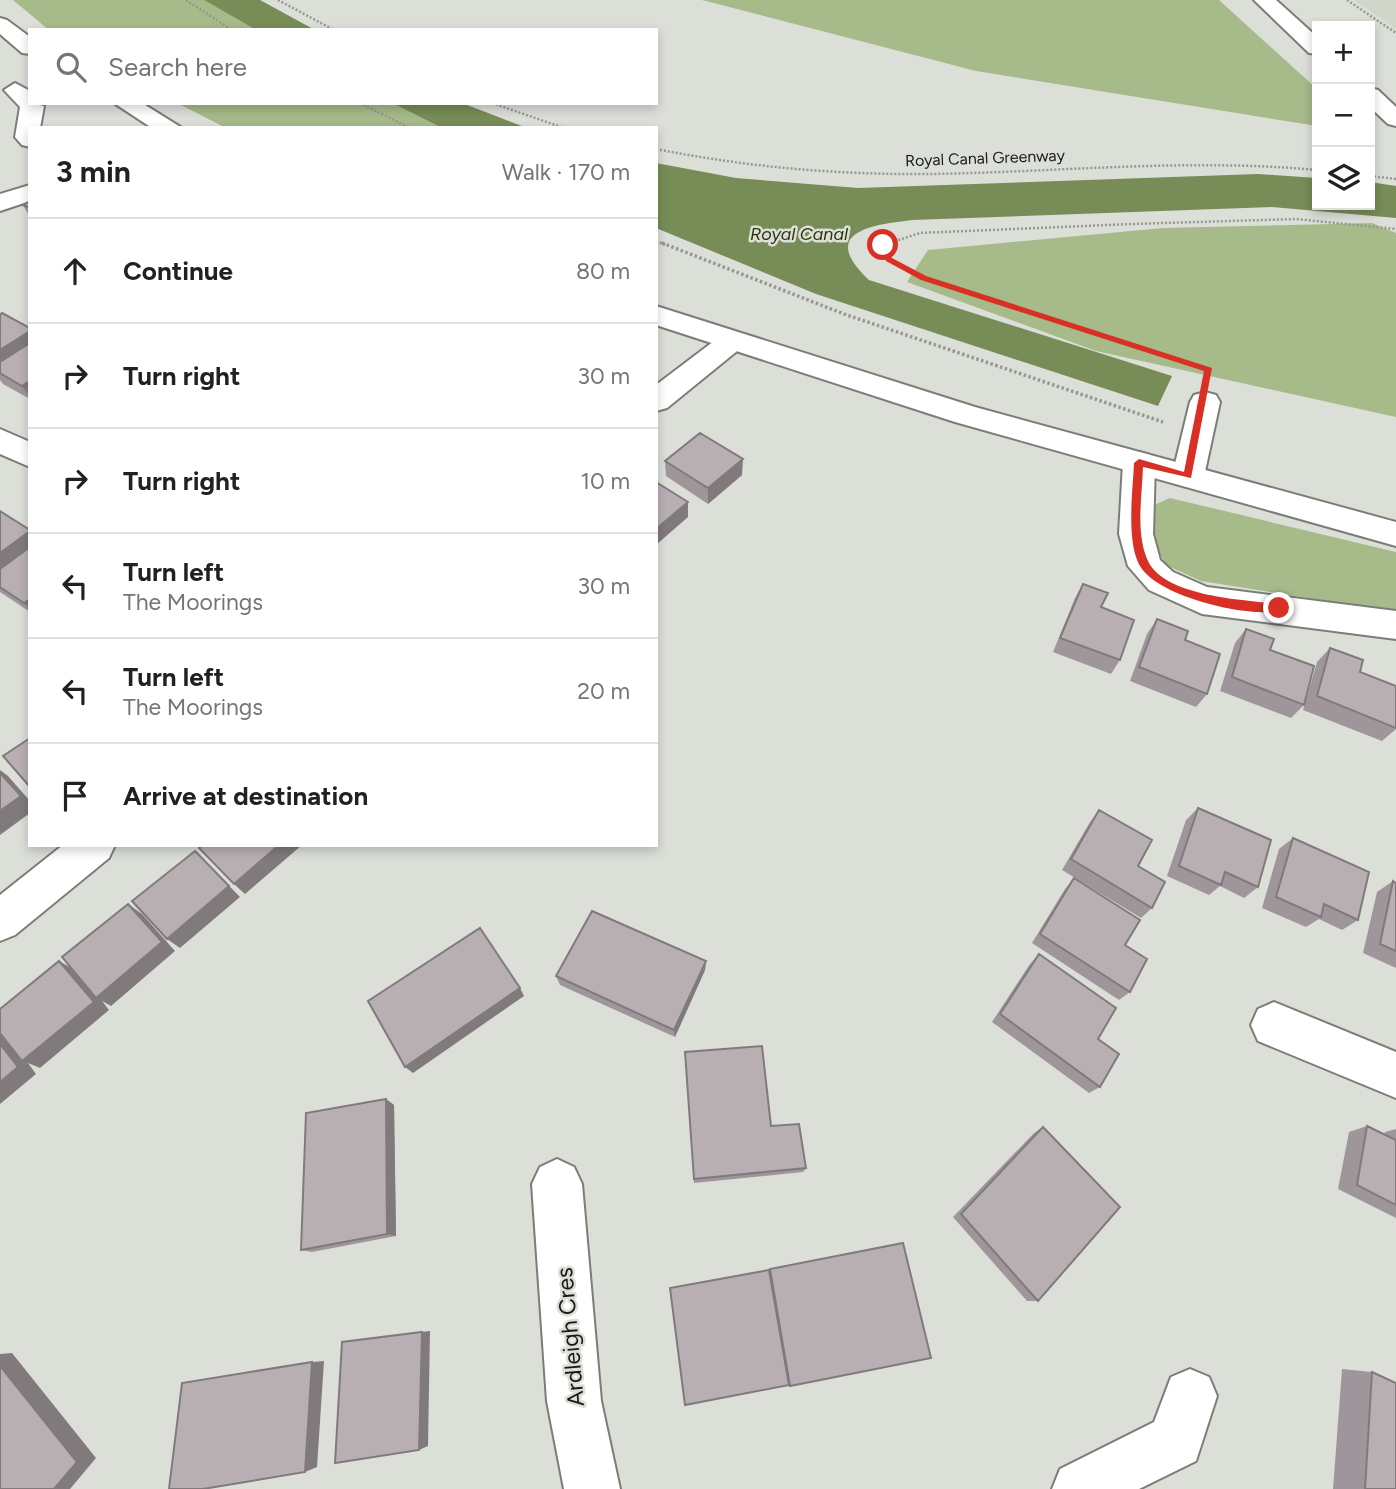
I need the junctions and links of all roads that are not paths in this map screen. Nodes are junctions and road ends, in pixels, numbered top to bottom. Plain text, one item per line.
1 (1264, 0) edge
2 (0, 24) edge
3 (1312, 43) edge
4 (28, 45) edge
5 (6, 79) edge
6 (28, 102) edge
7 (31, 105) edge
8 (129, 105) edge
9 (29, 126) edge
10 (166, 126) edge
11 (28, 193) edge
12 (0, 203) edge
13 (658, 316) edge
14 (732, 341) junction
15 (658, 399) edge
16 (1205, 402) road end
17 (0, 440) edge
18 (28, 455) edge
19 (1139, 463) junction
20 (1188, 476) junction
21 (1396, 534) edge
22 (1396, 625) edge
23 (92, 847) edge
24 (0, 921) edge
25 (1274, 1025) dead end
26 (1396, 1075) edge
27 (557, 1184) dead end
28 (1190, 1396) dead end
29 (592, 1489) edge
30 (1080, 1489) edge

1 - 3 main road
2 - 4 main road
5 - 6 main road
7 - 9 main road
8 - 10 main road
11 - 12 main road
13 - 14 main road
14 - 15 main road
14 - 19 main road
16 - 20 main road
17 - 18 main road
19 - 20 main road
19 - 22 main road
20 - 21 main road
23 - 24 main road
25 - 26 main road
27 - 29 main road, Ardleigh Cres
28 - 30 main road

